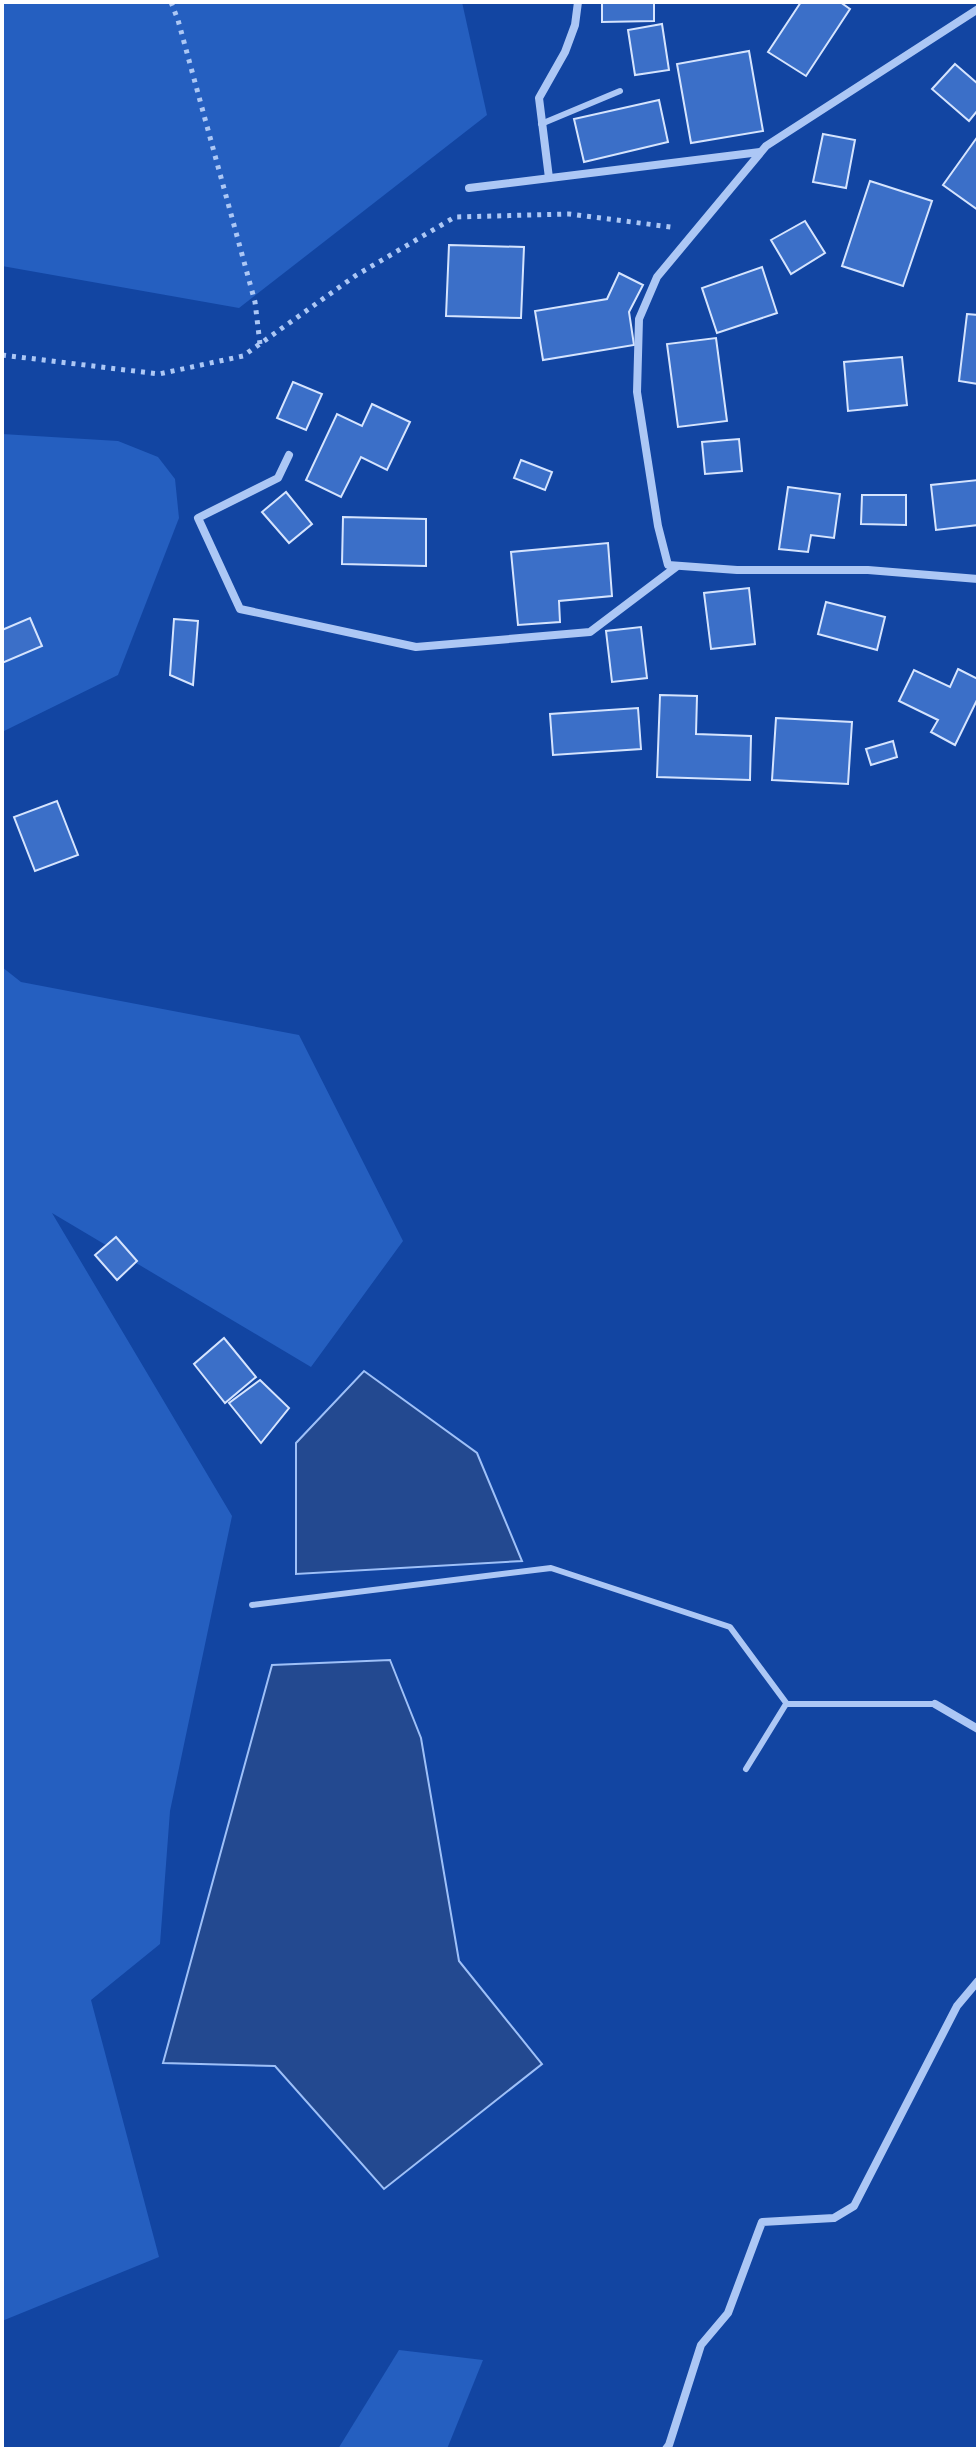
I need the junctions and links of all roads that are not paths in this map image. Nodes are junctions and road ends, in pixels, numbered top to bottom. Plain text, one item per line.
1 (578, 2) edge
2 (978, 9) edge
3 (620, 91) dead end
4 (541, 124) junction
5 (761, 152) junction
6 (549, 178) junction
7 (469, 188) dead end
8 (289, 455) dead end
9 (676, 566) junction
10 (978, 579) edge
11 (252, 1605) dead end
12 (787, 1704) junction
13 (935, 1704) joint
14 (978, 1729) edge
15 (746, 1769) dead end
16 (978, 1981) edge
17 (666, 2449) edge

1 - 4 street
2 - 5 street
3 - 4 lane
4 - 6 street
5 - 6 street
5 - 9 street
6 - 7 street
8 - 9 street
9 - 10 street
11 - 12 lane
12 - 13 lane
12 - 15 lane
13 - 14 street
16 - 17 street

